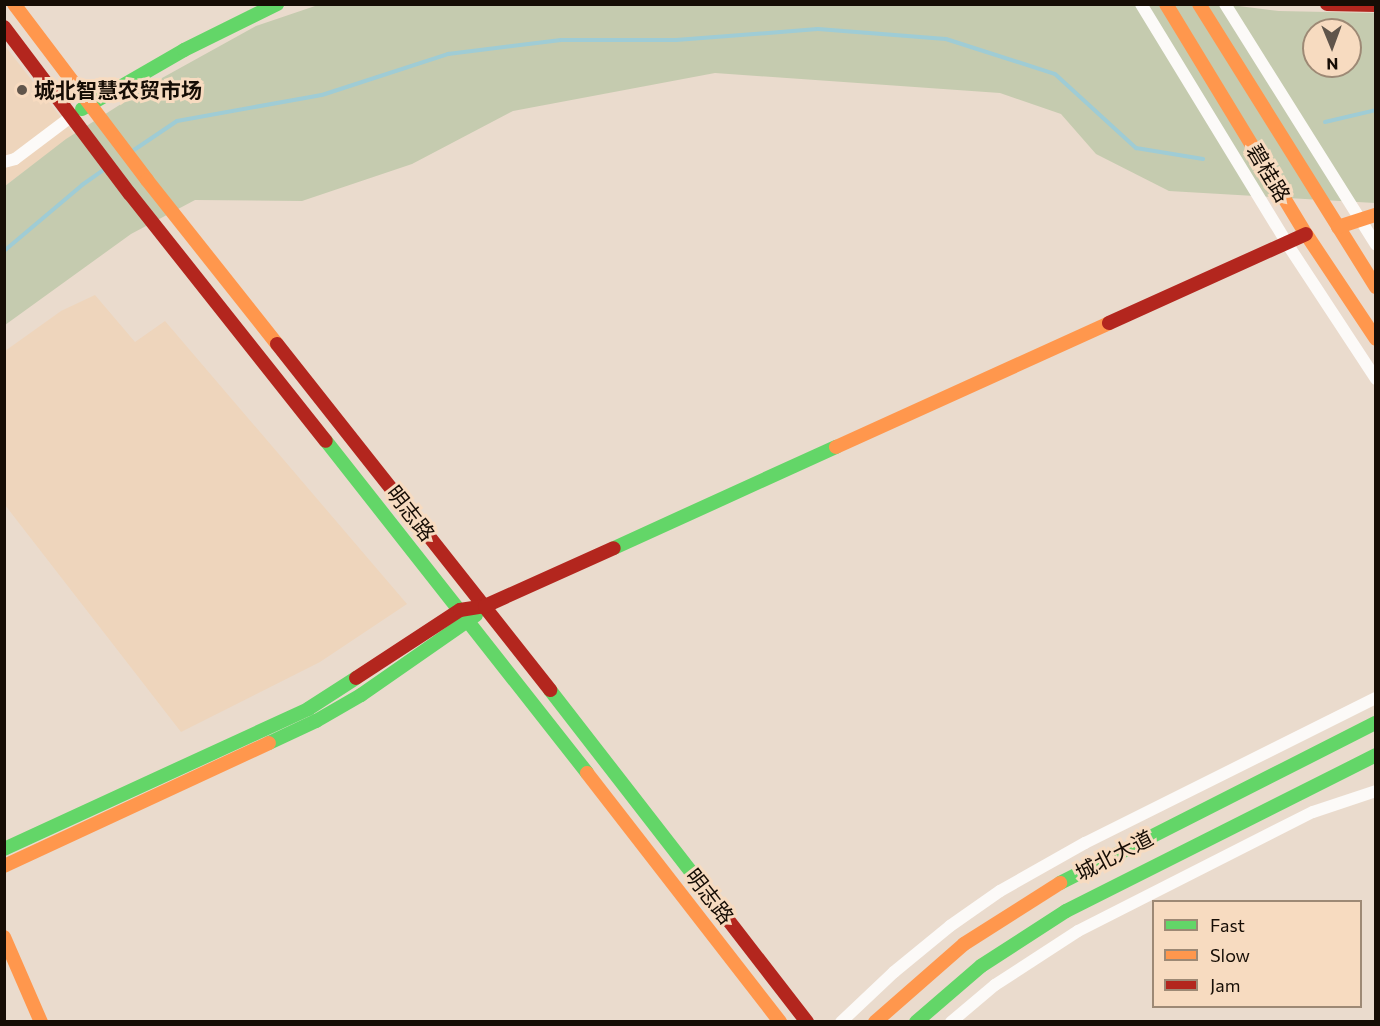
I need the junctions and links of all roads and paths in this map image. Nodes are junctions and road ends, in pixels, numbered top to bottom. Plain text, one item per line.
1 (14, 4) edge
2 (277, 4) edge
3 (1142, 4) edge
4 (1166, 4) edge
5 (1199, 4) edge
6 (1225, 4) edge
7 (1327, 4) edge
8 (1376, 5) edge
9 (4, 27) edge
10 (90, 104) junction
11 (72, 116) junction
12 (4, 162) edge
13 (1376, 215) edge
14 (1360, 220) junction
15 (1338, 227) junction
16 (1306, 234) junction
17 (1286, 242) junction
18 (1376, 245) edge
19 (1376, 287) edge
20 (1376, 339) edge
21 (1376, 379) edge
22 (485, 606) junction
23 (460, 610) junction
24 (470, 622) junction
25 (1376, 698) edge
26 (1376, 723) edge
27 (1376, 755) edge
28 (1376, 791) edge
29 (4, 849) edge
30 (4, 866) edge
31 (4, 937) edge
32 (41, 1022) edge
33 (780, 1022) edge
34 (807, 1022) edge
35 (841, 1022) edge
36 (875, 1022) edge
37 (916, 1022) edge
38 (951, 1022) edge

1 - 10 main road, 明志路
2 - 10 main road
3 - 17 street
4 - 16 main road, 碧桂路
5 - 15 main road, 碧桂路
6 - 14 street
7 - 8 main road
9 - 11 main road, 明志路
10 - 11 main road
10 - 22 main road, 明志路
11 - 12 street
11 - 23 main road, 明志路
13 - 14 main road
14 - 15 main road
14 - 18 street
15 - 19 main road, 碧桂路
16 - 17 main road
16 - 20 main road, 碧桂路
17 - 21 street
17 - 22 main road
22 - 23 main road
22 - 24 main road
22 - 34 main road, 明志路
23 - 24 main road, 明志路
23 - 29 main road
24 - 30 main road
24 - 33 main road, 明志路
25 - 35 street
26 - 36 main road, 城北大道
27 - 37 main road, 城北大道
28 - 38 street
31 - 32 main road

